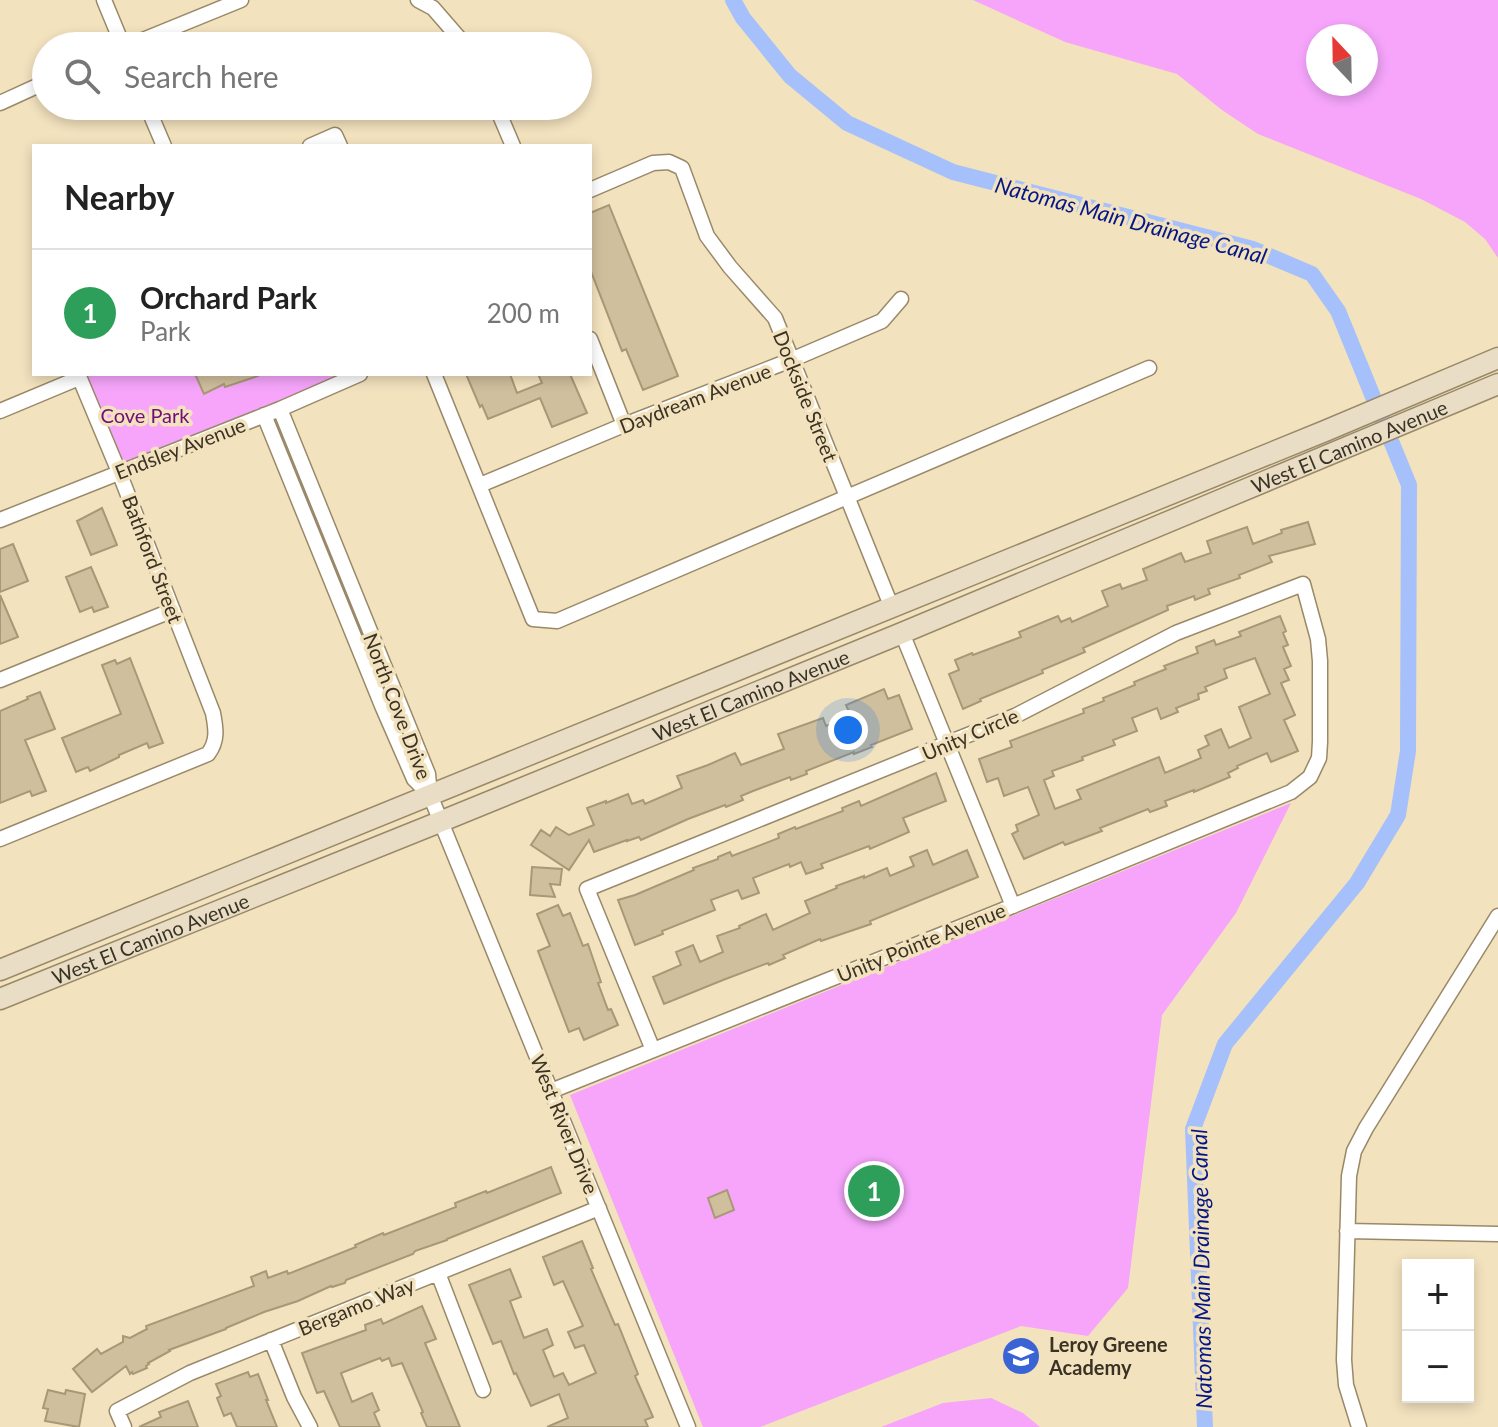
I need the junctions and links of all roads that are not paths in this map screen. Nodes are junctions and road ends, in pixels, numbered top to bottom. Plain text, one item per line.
1 (104, 0) edge
2 (241, 0) edge
3 (418, 0) edge
4 (119, 32) edge
5 (161, 32) edge
6 (454, 32) edge
7 (32, 88) edge
8 (0, 103) edge
9 (153, 120) edge
10 (502, 120) edge
11 (163, 144) edge
12 (512, 144) edge
13 (592, 189) edge
14 (901, 299) dead end
15 (592, 344) edge
16 (1498, 358) edge
17 (791, 360) junction
18 (1149, 368) dead end
19 (79, 376) edge
20 (355, 376) edge
21 (435, 376) edge
22 (1498, 384) edge
23 (280, 409) junction
24 (0, 411) edge
25 (264, 415) junction
26 (624, 425) junction
27 (119, 472) junction
28 (480, 485) junction
29 (846, 497) junction
30 (0, 520) edge
31 (892, 608) junction
32 (173, 610) junction
33 (902, 633) junction
34 (0, 680) edge
35 (947, 744) junction
36 (1291, 792) joint
37 (430, 795) junction
38 (442, 821) junction
39 (0, 839) edge
40 (1013, 906) junction
41 (1497, 917) edge
42 (0, 970) edge
43 (0, 999) edge
44 (653, 1050) junction
45 (551, 1091) junction
46 (599, 1208) junction
47 (1347, 1231) junction
48 (1498, 1234) edge
49 (438, 1273) junction
50 (271, 1340) junction
51 (483, 1390) dead end
52 (124, 1427) edge
53 (310, 1427) edge
54 (688, 1427) edge
55 (1359, 1427) edge

1 - 4 street
2 - 5 street
3 - 6 street
7 - 8 street
9 - 11 street
10 - 12 street
13 - 17 street, Dockside Street
14 - 17 street, Daydream Avenue
15 - 26 street
16 - 31 main road, West El Camino Avenue
17 - 26 street, Daydream Avenue
17 - 29 street, Dockside Street
18 - 29 street
19 - 24 street
19 - 27 street, Bathford Street
20 - 23 street, Endsley Avenue
21 - 28 street
22 - 33 main road, West El Camino Avenue
23 - 25 street, Endsley Avenue
23 - 37 street, North Cove Drive
25 - 27 street, Endsley Avenue
25 - 37 street, North Cove Drive
26 - 28 street, Daydream Avenue
27 - 30 street, Endsley Avenue
27 - 32 street, Bathford Street
28 - 29 street
29 - 31 street, Dockside Street
31 - 37 main road, West El Camino Avenue
32 - 34 street
32 - 39 street, Bathford Street
33 - 35 street
33 - 38 main road, West El Camino Avenue
35 - 36 street, Unity Circle
35 - 40 street
35 - 44 street, Unity Circle
36 - 40 street, Unity Pointe Avenue
37 - 38 street, West River Drive
37 - 42 main road, West El Camino Avenue
38 - 43 main road, West El Camino Avenue
38 - 45 street, West River Drive
40 - 44 street, Unity Pointe Avenue
41 - 47 street
44 - 45 street, Unity Pointe Avenue
45 - 46 street, West River Drive
46 - 49 street, Bergamo Way
46 - 54 street, West River Drive
47 - 48 street
47 - 55 street
49 - 50 street, Bergamo Way
49 - 51 street
50 - 52 street, Bergamo Way
50 - 53 street

